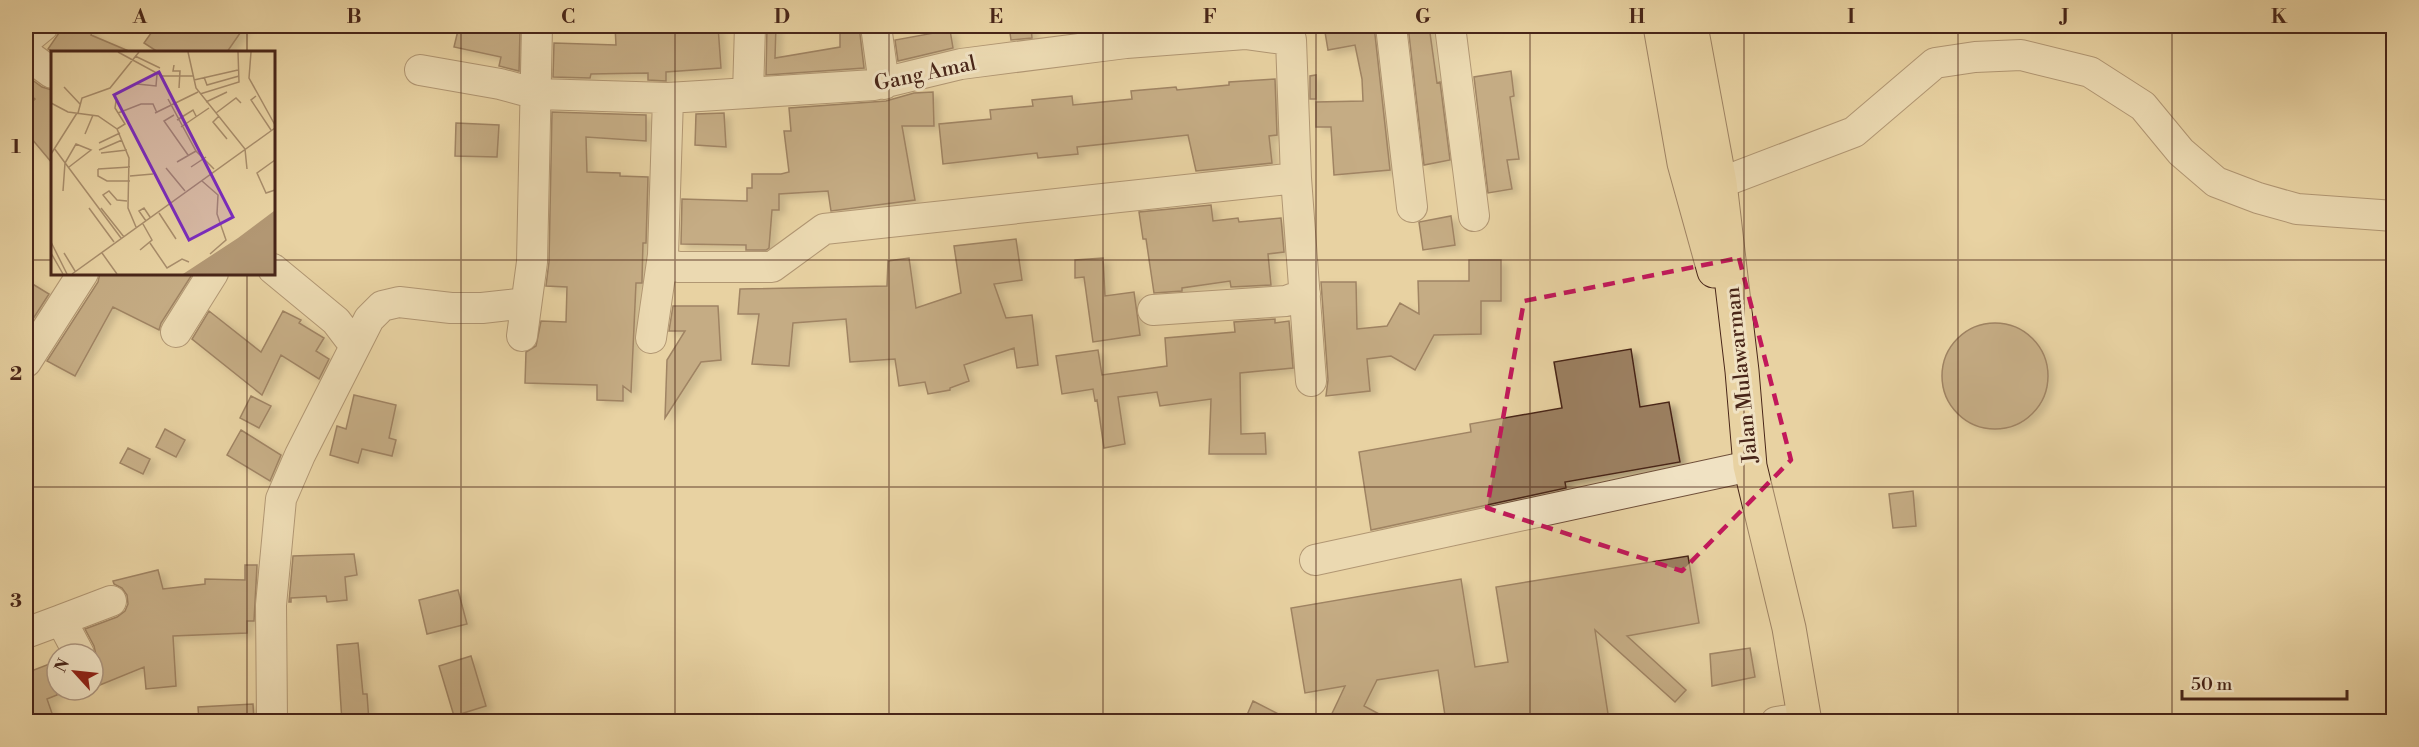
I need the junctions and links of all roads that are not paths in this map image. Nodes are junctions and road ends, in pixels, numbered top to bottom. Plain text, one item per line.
1 (43, 26) edge
2 (537, 26) edge
3 (750, 26) edge
4 (876, 26) edge
5 (1391, 26) edge
6 (1450, 26) edge
7 (1298, 33) edge
8 (1677, 33) edge
9 (26, 40) edge
10 (26, 54) edge
11 (420, 70) dead end
12 (51, 72) edge
13 (884, 84) junction
14 (748, 93) junction
15 (537, 94) junction
16 (668, 98) junction
17 (1706, 168) junction
18 (1296, 178) junction
19 (1412, 207) dead end
20 (1474, 216) dead end
21 (2394, 216) edge
22 (663, 255) junction
23 (274, 270) edge
24 (82, 274) edge
25 (212, 274) edge
26 (1305, 294) junction
27 (526, 303) junction
28 (1153, 310) dead end
29 (177, 332) dead end
30 (522, 336) dead end
31 (651, 338) dead end
32 (356, 346) junction
33 (26, 362) edge
34 (1311, 381) dead end
35 (1750, 466) junction
36 (1315, 560) dead end
37 (111, 601) dead end
38 (61, 620) junction
39 (26, 633) edge
40 (73, 642) edge
41 (1795, 720) edge
42 (272, 722) edge

1 - 9 street
2 - 15 street
3 - 14 street
4 - 13 street
5 - 19 street
6 - 20 street
7 - 13 street, Gang Amal
7 - 18 street
8 - 17 highway, Jalan Mulawarman
10 - 12 street
11 - 15 street, Gang Amal
13 - 14 street, Gang Amal
14 - 16 street, Gang Amal
15 - 16 street, Gang Amal
15 - 27 street
16 - 22 street
17 - 21 street
17 - 35 highway, Jalan Mulawarman
18 - 22 street
18 - 26 street
22 - 31 street
23 - 32 street
24 - 33 street
25 - 29 street
26 - 28 street
26 - 34 street
27 - 30 street
27 - 32 street
32 - 42 street
35 - 36 street
35 - 41 highway, Jalan Mulawarman
37 - 38 street
38 - 39 street
38 - 40 street

